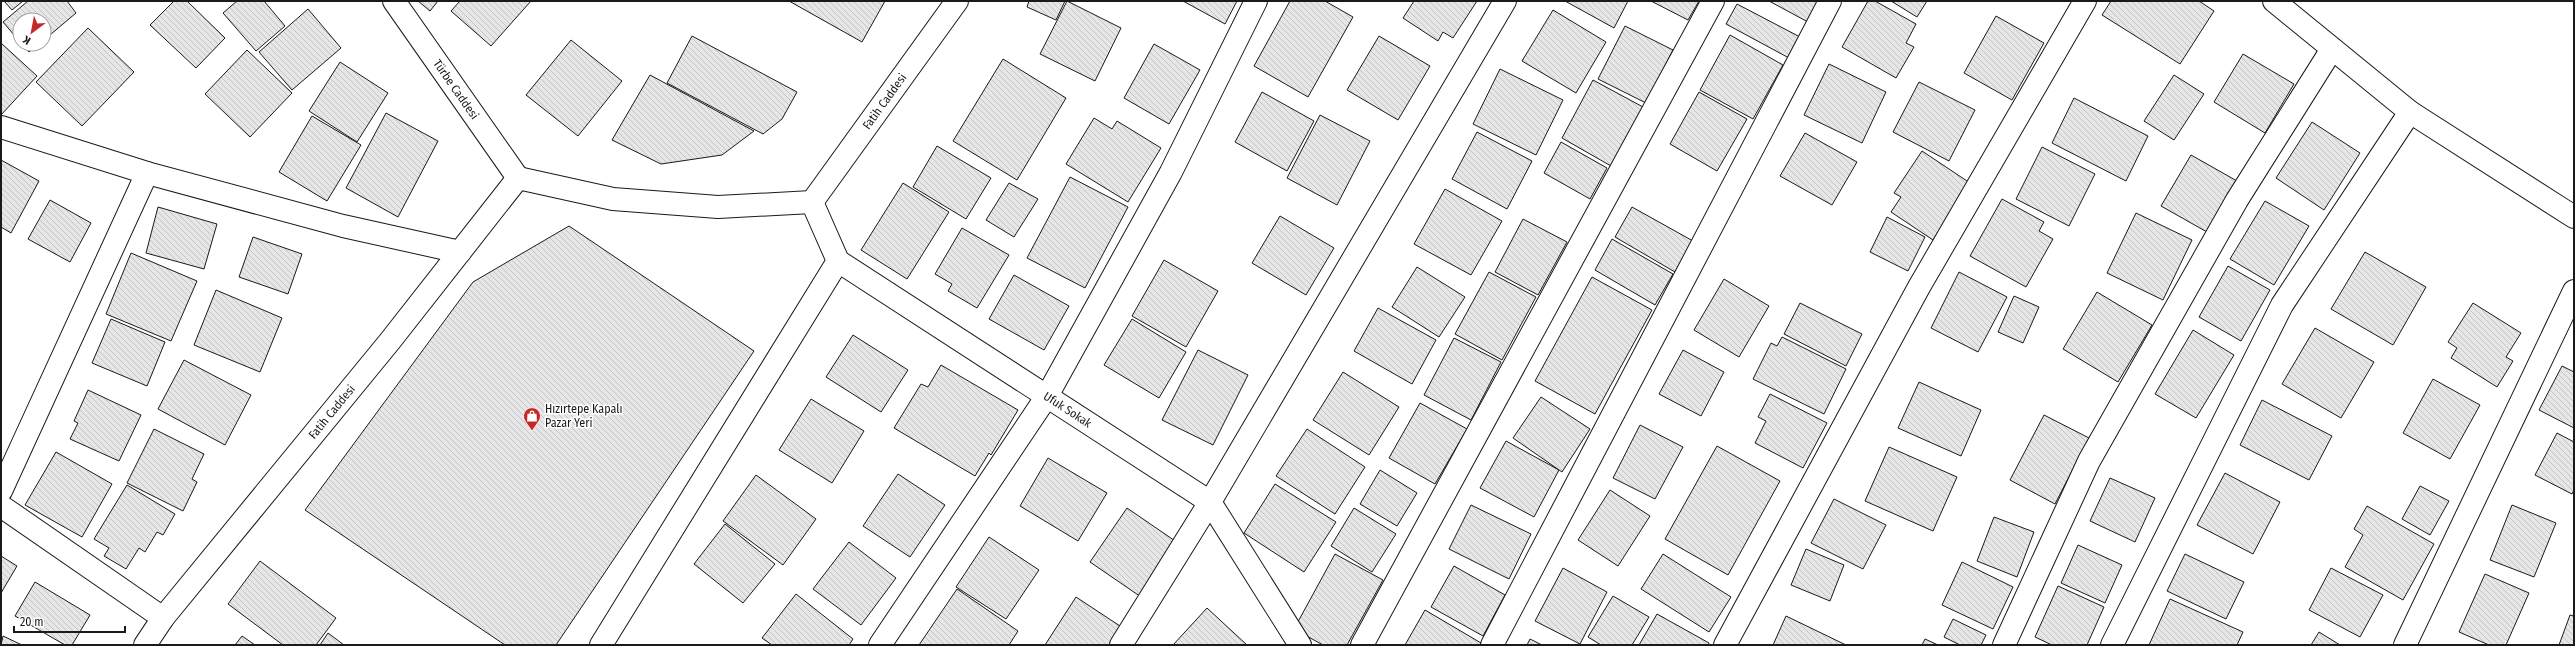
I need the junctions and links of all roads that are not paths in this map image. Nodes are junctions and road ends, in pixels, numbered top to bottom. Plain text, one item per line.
1 (394, 1) edge
2 (957, 1) edge
3 (1256, 1) edge
4 (1505, 1) edge
5 (1713, 1) edge
6 (1830, 1) edge
7 (2085, 1) edge
8 (2274, 1) edge
9 (2332, 49) junction
10 (2410, 112) junction
11 (1, 127) edge
12 (147, 174) junction
13 (518, 178) junction
14 (812, 202) junction
15 (2574, 217) edge
16 (460, 252) junction
17 (838, 261) junction
18 (2574, 291) edge
19 (1047, 396) junction
20 (1, 491) edge
21 (1210, 502) junction
22 (1, 506) edge
23 (163, 618) junction
24 (151, 643) edge
25 (601, 645) edge
26 (880, 645) edge
27 (1121, 645) edge
28 (1300, 645) edge
29 (1362, 645) edge
30 (1492, 645) edge
31 (1725, 645) edge
32 (2004, 645) edge
33 (2112, 645) edge
34 (2405, 645) edge

1 - 13 street, Türbe Caddesi
2 - 14 street, Fatih Caddesi
3 - 19 street
4 - 21 street
5 - 29 street
6 - 30 street
7 - 31 street
8 - 9 street
9 - 10 street
9 - 32 street
10 - 15 street
10 - 33 street
11 - 12 street
12 - 16 street
12 - 20 street
13 - 14 street
13 - 16 street, Fatih Caddesi
14 - 17 street
16 - 23 street, Fatih Caddesi
17 - 19 street, Ufuk Sokak
17 - 25 street
18 - 34 street
19 - 21 street, Ufuk Sokak
19 - 26 street
21 - 27 street
21 - 28 street, Ufuk Sokak
22 - 23 street
23 - 24 street, Fatih Caddesi

